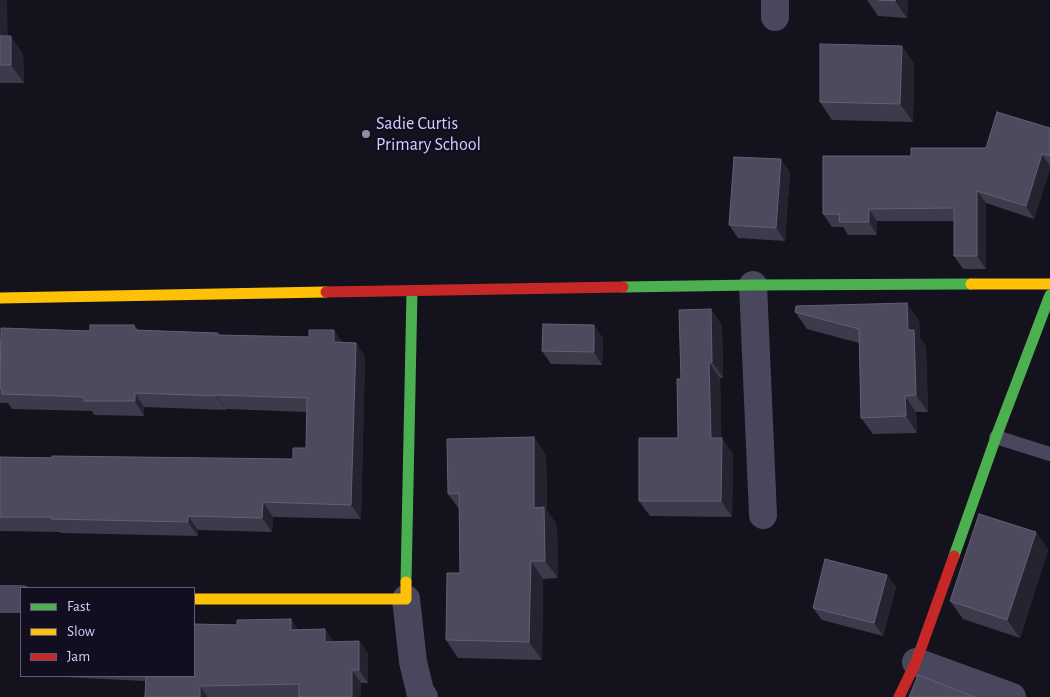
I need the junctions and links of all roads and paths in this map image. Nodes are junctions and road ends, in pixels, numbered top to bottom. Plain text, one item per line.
1 (1050, 284) edge
2 (753, 285) junction
3 (412, 291) junction
4 (1050, 294) edge
5 (0, 298) edge
6 (996, 437) junction
7 (1050, 454) edge
8 (763, 515) dead end
9 (0, 599) edge
10 (20, 599) edge
11 (195, 599) edge
12 (406, 599) junction
13 (916, 662) junction
14 (424, 697) edge
15 (899, 697) edge
16 (1012, 697) edge

1 - 2 street
2 - 3 street
2 - 8 street
3 - 5 street
3 - 12 street
4 - 6 street
6 - 7 lane
6 - 13 street
9 - 10 street
11 - 12 street
12 - 14 street
13 - 15 street
13 - 16 street

